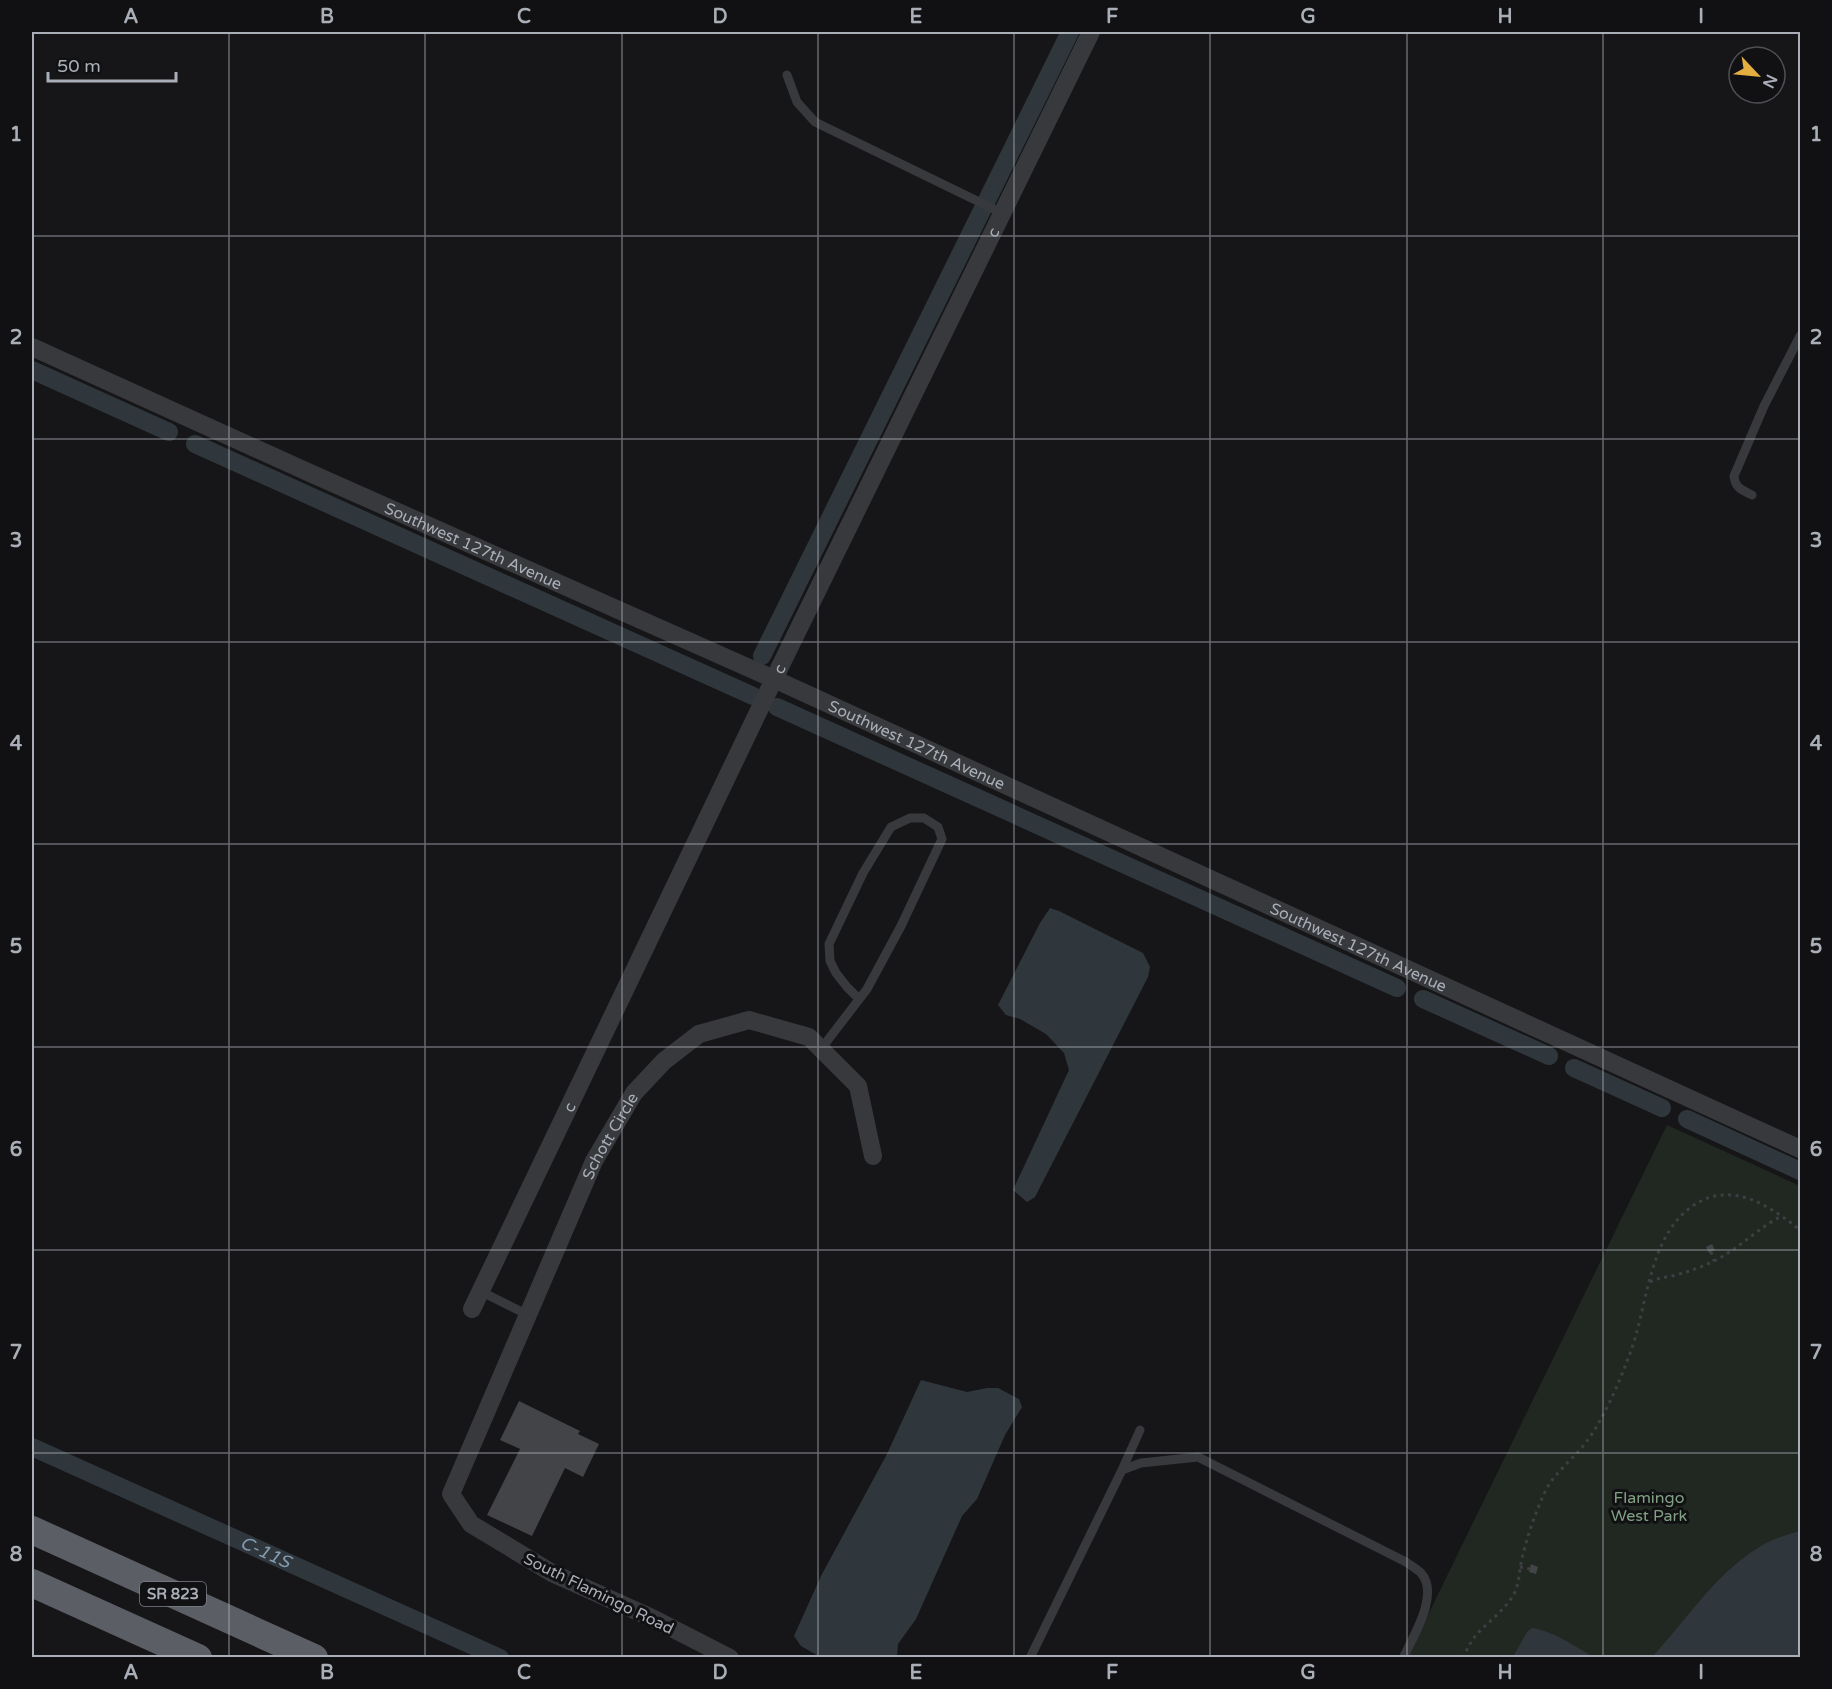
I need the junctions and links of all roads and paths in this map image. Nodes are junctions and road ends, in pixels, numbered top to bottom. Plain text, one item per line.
1 (1091, 32) edge
2 (787, 75) dead end
3 (999, 212) junction
4 (1800, 336) edge
5 (32, 347) edge
6 (1752, 495) dead end
7 (774, 679) junction
8 (860, 999) junction
9 (821, 1049) junction
10 (1800, 1149) edge
11 (873, 1156) dead end
12 (1782, 1216) junction
13 (1800, 1230) edge
14 (1711, 1252) dead end
15 (1714, 1261) junction
16 (1650, 1282) junction
17 (480, 1291) junction
18 (472, 1309) dead end
19 (528, 1315) junction
20 (1140, 1430) dead end
21 (1122, 1470) junction
22 (451, 1494) joint
23 (32, 1530) edge
24 (1520, 1567) junction
25 (1530, 1569) dead end
26 (32, 1583) edge
27 (198, 1658) edge
28 (314, 1658) edge
29 (730, 1658) edge
30 (1030, 1658) edge
31 (1402, 1658) edge
32 (1463, 1658) edge

1 - 3 street, c
2 - 3 lane
3 - 7 street, c
4 - 6 lane
5 - 7 street, Southwest 127th Avenue
7 - 10 street, Southwest 127th Avenue
7 - 17 street, c
8 - 8 lane
8 - 9 lane
9 - 11 street, Schott Circle
9 - 19 street, Schott Circle
12 - 13 path
12 - 15 path
12 - 16 path
14 - 15 path
15 - 16 path
16 - 24 path
17 - 18 street, c
17 - 19 lane
19 - 22 street, Schott Circle
20 - 21 lane
21 - 30 lane
21 - 31 lane
22 - 29 street, South Flamingo Road
23 - 28 highway, SR 823
24 - 25 path
24 - 32 path
26 - 27 highway, SR 823

